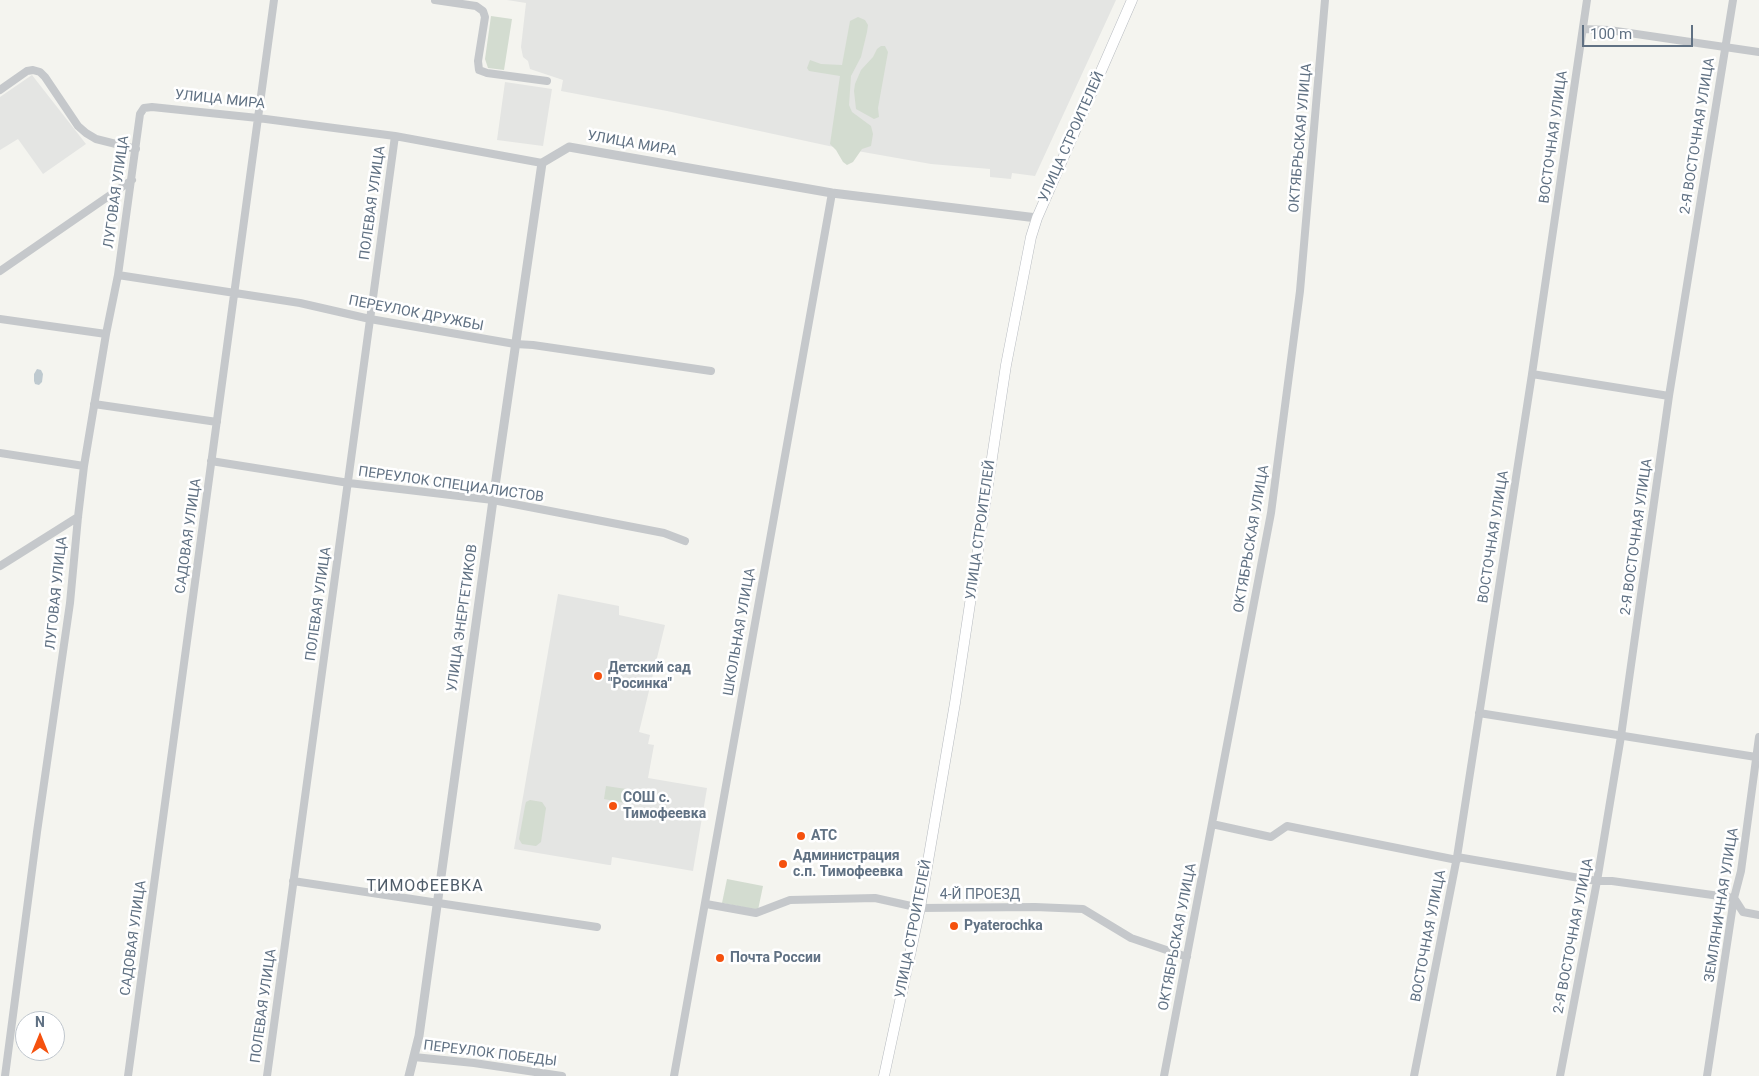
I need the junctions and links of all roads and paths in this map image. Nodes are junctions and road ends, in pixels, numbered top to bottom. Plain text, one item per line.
1 (274, 0) edge
2 (435, 0) edge
3 (1132, 0) edge
4 (1325, 0) edge
5 (1587, 0) edge
6 (1733, 0) edge
7 (1583, 29) junction
8 (1725, 47) junction
9 (1759, 52) edge
10 (547, 81) dead end
11 (0, 90) edge
12 (140, 114) joint
13 (258, 118) junction
14 (395, 136) junction
15 (136, 149) junction
16 (542, 163) junction
17 (132, 180) junction
18 (832, 192) junction
19 (1037, 218) junction
20 (0, 271) edge
21 (118, 275) junction
22 (234, 294) junction
23 (370, 319) junction
24 (0, 320) edge
25 (106, 334) junction
26 (515, 344) junction
27 (711, 371) dead end
28 (1532, 374) junction
29 (1669, 396) junction
30 (94, 404) junction
31 (217, 422) junction
32 (0, 453) edge
33 (212, 461) junction
34 (84, 466) junction
35 (349, 482) junction
36 (493, 500) junction
37 (78, 517) junction
38 (685, 541) dead end
39 (0, 566) edge
40 (1479, 713) junction
41 (1621, 736) junction
42 (1759, 737) edge
43 (1756, 757) junction
44 (1212, 824) junction
45 (1457, 859) junction
46 (293, 881) junction
47 (1598, 881) junction
48 (1734, 898) junction
49 (438, 903) junction
50 (706, 904) junction
51 (920, 908) junction
52 (1759, 915) edge
53 (597, 927) dead end
54 (1187, 957) junction
55 (414, 1057) junction
56 (5, 1076) edge
57 (128, 1076) edge
58 (267, 1076) edge
59 (409, 1076) edge
60 (562, 1076) edge
61 (674, 1076) edge
62 (884, 1076) edge
63 (1164, 1076) edge
64 (1414, 1076) edge
65 (1560, 1076) edge
66 (1707, 1076) edge

1 - 13 street, САДОВАЯ УЛИЦА
2 - 10 street
3 - 19 main road, УЛИЦА СТРОИТЕЛЕЙ
4 - 44 street, ОКТЯБРЬСКАЯ УЛИЦА
5 - 7 street, ВОСТОЧНАЯ УЛИЦА
6 - 8 street, 2-Я ВОСТОЧНАЯ УЛИЦА
7 - 8 street
7 - 28 street, ВОСТОЧНАЯ УЛИЦА
8 - 9 street
8 - 29 street, 2-Я ВОСТОЧНАЯ УЛИЦА
11 - 15 street
12 - 13 street, УЛИЦА МИРА
12 - 15 street, ЛУГОВАЯ УЛИЦА
13 - 14 street, УЛИЦА МИРА
13 - 22 street, САДОВАЯ УЛИЦА
14 - 16 street, УЛИЦА МИРА
14 - 23 street, ПОЛЕВАЯ УЛИЦА
15 - 17 street, ЛУГОВАЯ УЛИЦА
16 - 18 street, УЛИЦА МИРА
16 - 26 street, УЛИЦА ЭНЕРГЕТИКОВ
17 - 20 street
17 - 21 street, ЛУГОВАЯ УЛИЦА
18 - 19 street, УЛИЦА МИРА
18 - 50 street, ШКОЛЬНАЯ УЛИЦА
19 - 51 main road, УЛИЦА СТРОИТЕЛЕЙ
21 - 22 street, ПЕРЕУЛОК ДРУЖБЫ
21 - 25 street, ЛУГОВАЯ УЛИЦА
22 - 23 street, ПЕРЕУЛОК ДРУЖБЫ
22 - 31 street, САДОВАЯ УЛИЦА
23 - 26 street, ПЕРЕУЛОК ДРУЖБЫ
23 - 35 street, ПОЛЕВАЯ УЛИЦА
24 - 25 street
25 - 30 street, ЛУГОВАЯ УЛИЦА
26 - 27 street, ПЕРЕУЛОК ДРУЖБЫ
26 - 36 street, УЛИЦА ЭНЕРГЕТИКОВ
28 - 29 street
28 - 40 street, ВОСТОЧНАЯ УЛИЦА
29 - 41 street, 2-Я ВОСТОЧНАЯ УЛИЦА
30 - 31 street
30 - 34 street, ЛУГОВАЯ УЛИЦА
31 - 33 street, САДОВАЯ УЛИЦА
32 - 34 street
33 - 35 street, ПЕРЕУЛОК СПЕЦИАЛИСТОВ
33 - 57 street, САДОВАЯ УЛИЦА
34 - 37 street, ЛУГОВАЯ УЛИЦА
35 - 36 street, ПЕРЕУЛОК СПЕЦИАЛИСТОВ
35 - 46 street, ПОЛЕВАЯ УЛИЦА
36 - 38 street, ПЕРЕУЛОК СПЕЦИАЛИСТОВ
36 - 49 street, УЛИЦА ЭНЕРГЕТИКОВ
37 - 39 street
37 - 56 street, ЛУГОВАЯ УЛИЦА
40 - 41 street
40 - 45 street, ВОСТОЧНАЯ УЛИЦА
41 - 43 street
41 - 47 street, 2-Я ВОСТОЧНАЯ УЛИЦА
42 - 43 street, ЗЕМЛЯНИЧНАЯ УЛИЦА
43 - 48 street, ЗЕМЛЯНИЧНАЯ УЛИЦА
44 - 45 street
44 - 54 street, ОКТЯБРЬСКАЯ УЛИЦА
45 - 47 street
45 - 64 street, ВОСТОЧНАЯ УЛИЦА
46 - 49 street
46 - 58 street, ПОЛЕВАЯ УЛИЦА
47 - 48 street
47 - 65 street, 2-Я ВОСТОЧНАЯ УЛИЦА
48 - 52 street
48 - 66 street, ЗЕМЛЯНИЧНАЯ УЛИЦА
49 - 53 street
49 - 55 street, УЛИЦА ЭНЕРГЕТИКОВ
50 - 51 street, 4-Й ПРОЕЗД
50 - 61 street, ШКОЛЬНАЯ УЛИЦА
51 - 54 street, 4-Й ПРОЕЗД
51 - 62 main road, УЛИЦА СТРОИТЕЛЕЙ
54 - 63 street, ОКТЯБРЬСКАЯ УЛИЦА
55 - 59 street, УЛИЦА ЭНЕРГЕТИКОВ
55 - 60 street, ПЕРЕУЛОК ПОБЕДЫ

